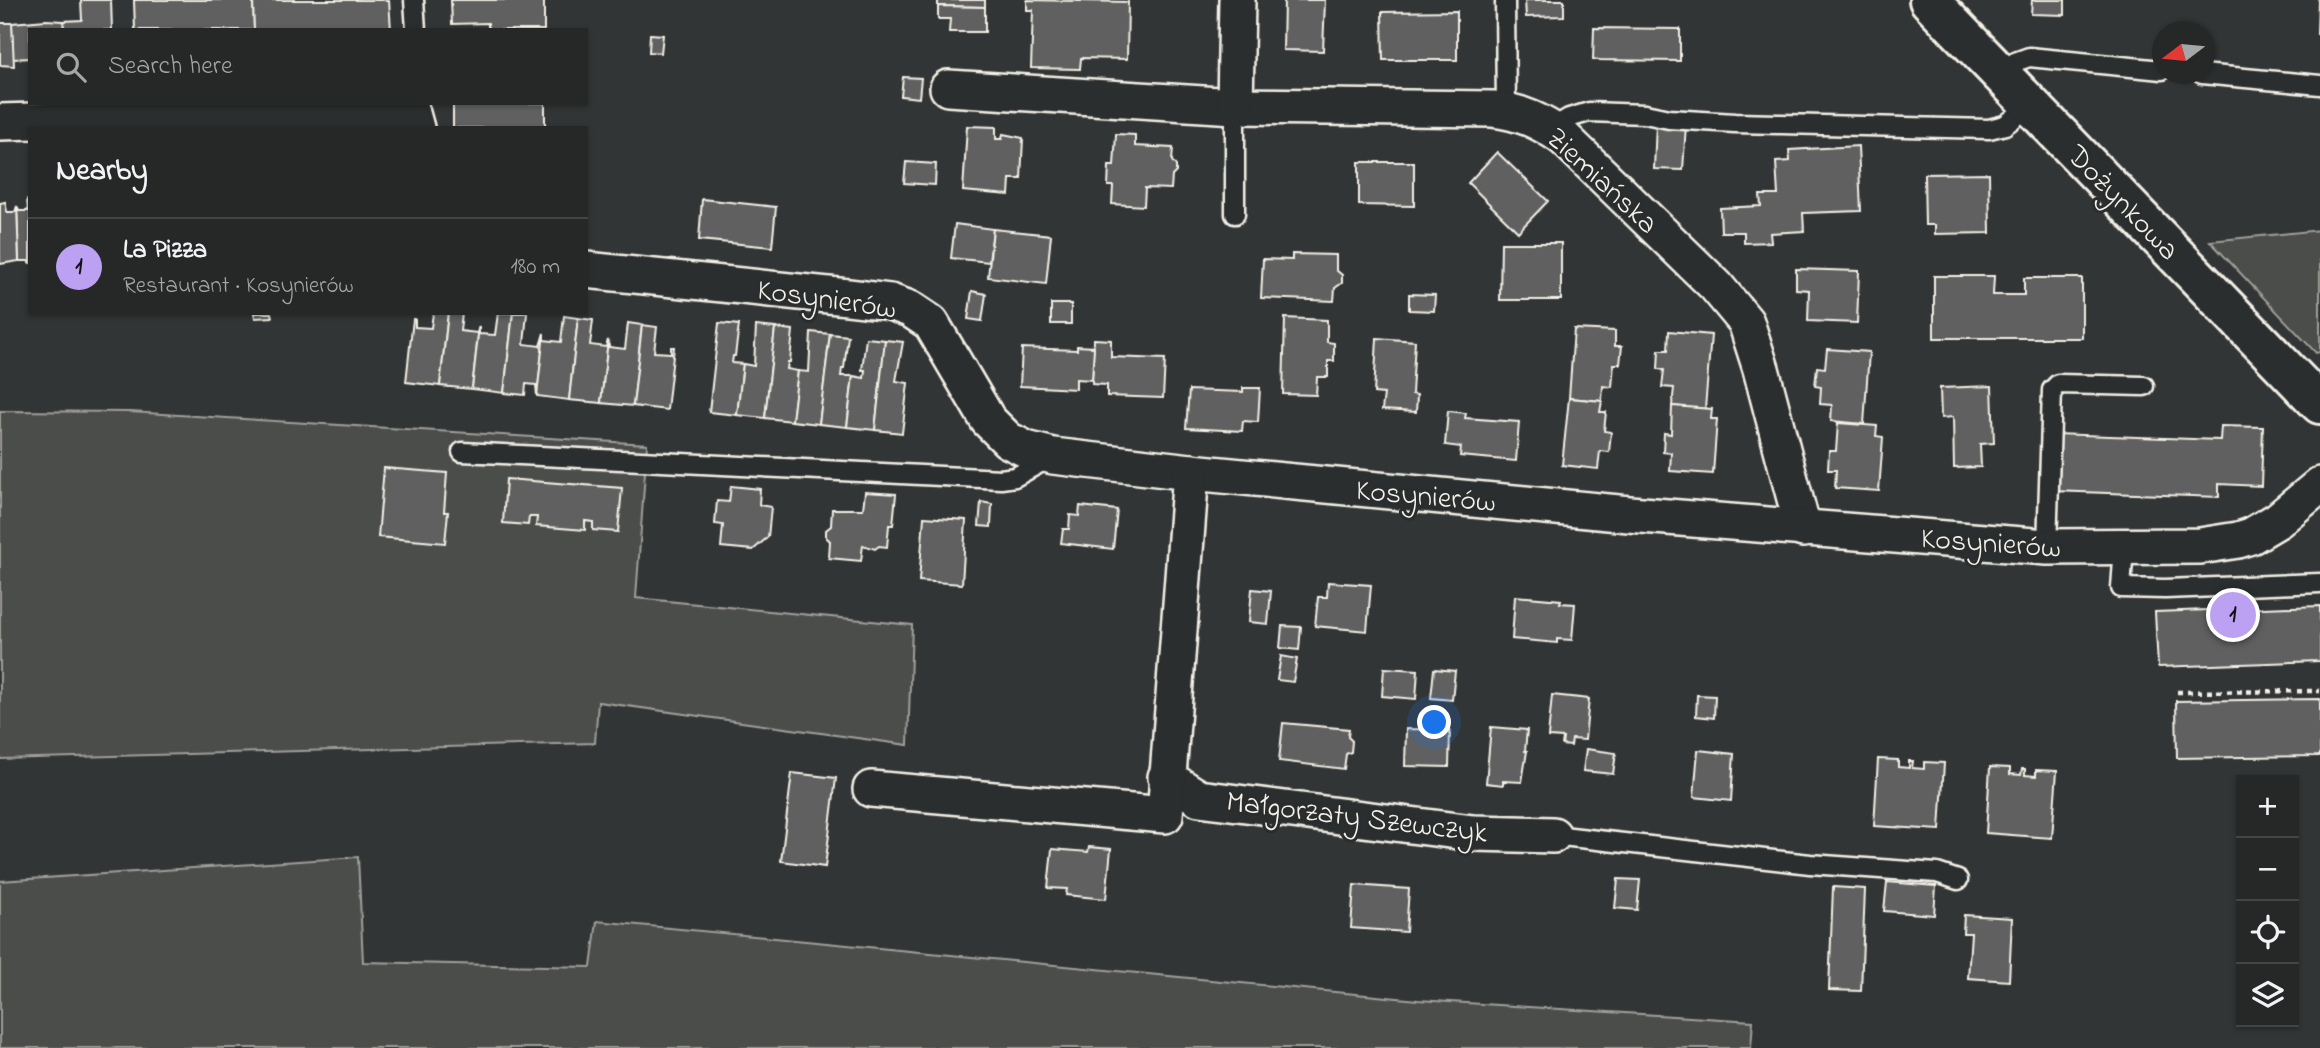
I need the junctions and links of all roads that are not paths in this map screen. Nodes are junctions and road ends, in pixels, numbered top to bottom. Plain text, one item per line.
1 (414, 0) edge
2 (1237, 0) edge
3 (1504, 0) edge
4 (1928, 0) edge
5 (416, 28) edge
6 (2152, 69) edge
7 (2001, 75) junction
8 (2215, 75) edge
9 (2320, 85) edge
10 (948, 88) dead end
11 (1235, 106) junction
12 (2031, 106) junction
13 (1506, 110) junction
14 (413, 114) edge
15 (0, 122) edge
16 (1551, 129) junction
17 (1235, 214) dead end
18 (588, 270) edge
19 (2144, 386) dead end
20 (2320, 404) edge
21 (462, 452) dead end
22 (1053, 456) junction
23 (1191, 472) junction
24 (2320, 485) edge
25 (1803, 528) junction
26 (2047, 547) junction
27 (2124, 547) junction
28 (2320, 583) edge
29 (1166, 778) junction
30 (871, 789) dead end
31 (1553, 835) joint
32 (1958, 880) dead end

1 - 5 lane
2 - 11 street
3 - 13 lane
4 - 7 street, Dożynkowa
6 - 7 lane
7 - 12 street, Dożynkowa
8 - 9 lane
10 - 11 street, Ziemiańska
11 - 13 street, Ziemiańska
11 - 17 lane
12 - 16 lane
12 - 20 street, Dożynkowa
13 - 16 street, Ziemiańska
14 - 15 street
16 - 25 street, Ziemiańska
18 - 22 street, Kosynierów
19 - 26 lane
21 - 22 lane
22 - 23 street, Kosynierów
23 - 25 street, Kosynierów
23 - 29 street
24 - 27 street, Kosynierów
25 - 26 street, Kosynierów
26 - 27 street, Kosynierów
27 - 28 lane
29 - 30 street
29 - 31 street, Małgorzaty Szewczyk
31 - 32 lane

